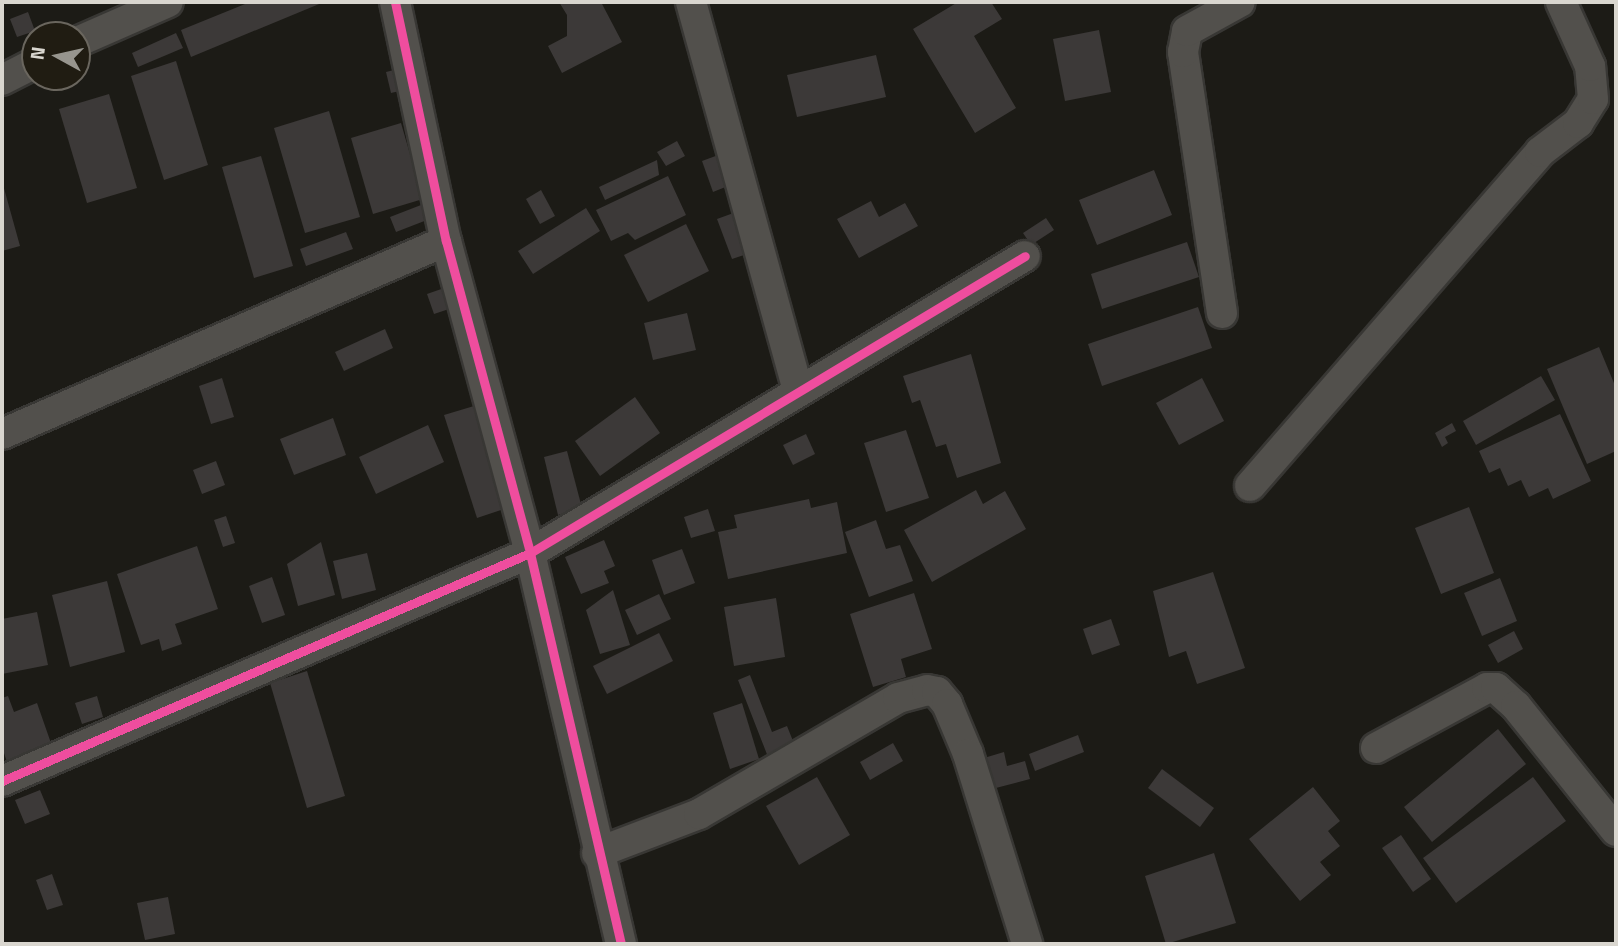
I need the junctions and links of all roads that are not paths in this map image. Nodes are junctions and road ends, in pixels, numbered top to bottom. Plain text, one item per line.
1 (168, 2) edge
2 (395, 2) edge
3 (691, 2) edge
4 (1240, 2) edge
5 (1561, 2) edge
6 (1195, 12) edge
7 (91, 36) edge
8 (21, 70) edge
9 (2, 80) edge
10 (446, 241) junction
11 (1025, 256) dead end
12 (1222, 313) dead end
13 (798, 391) junction
14 (2, 434) edge
15 (1250, 486) dead end
16 (530, 553) junction
17 (1376, 748) dead end
18 (2, 781) edge
19 (1616, 831) edge
20 (597, 853) junction
21 (621, 944) edge
22 (1027, 944) edge

1 - 7 street
2 - 10 street
3 - 13 street
4 - 6 street
5 - 15 street
6 - 12 street
8 - 9 street
10 - 14 street
10 - 16 street
11 - 13 street
13 - 16 street
16 - 18 street
16 - 20 street
17 - 19 street
20 - 21 street
20 - 22 street

